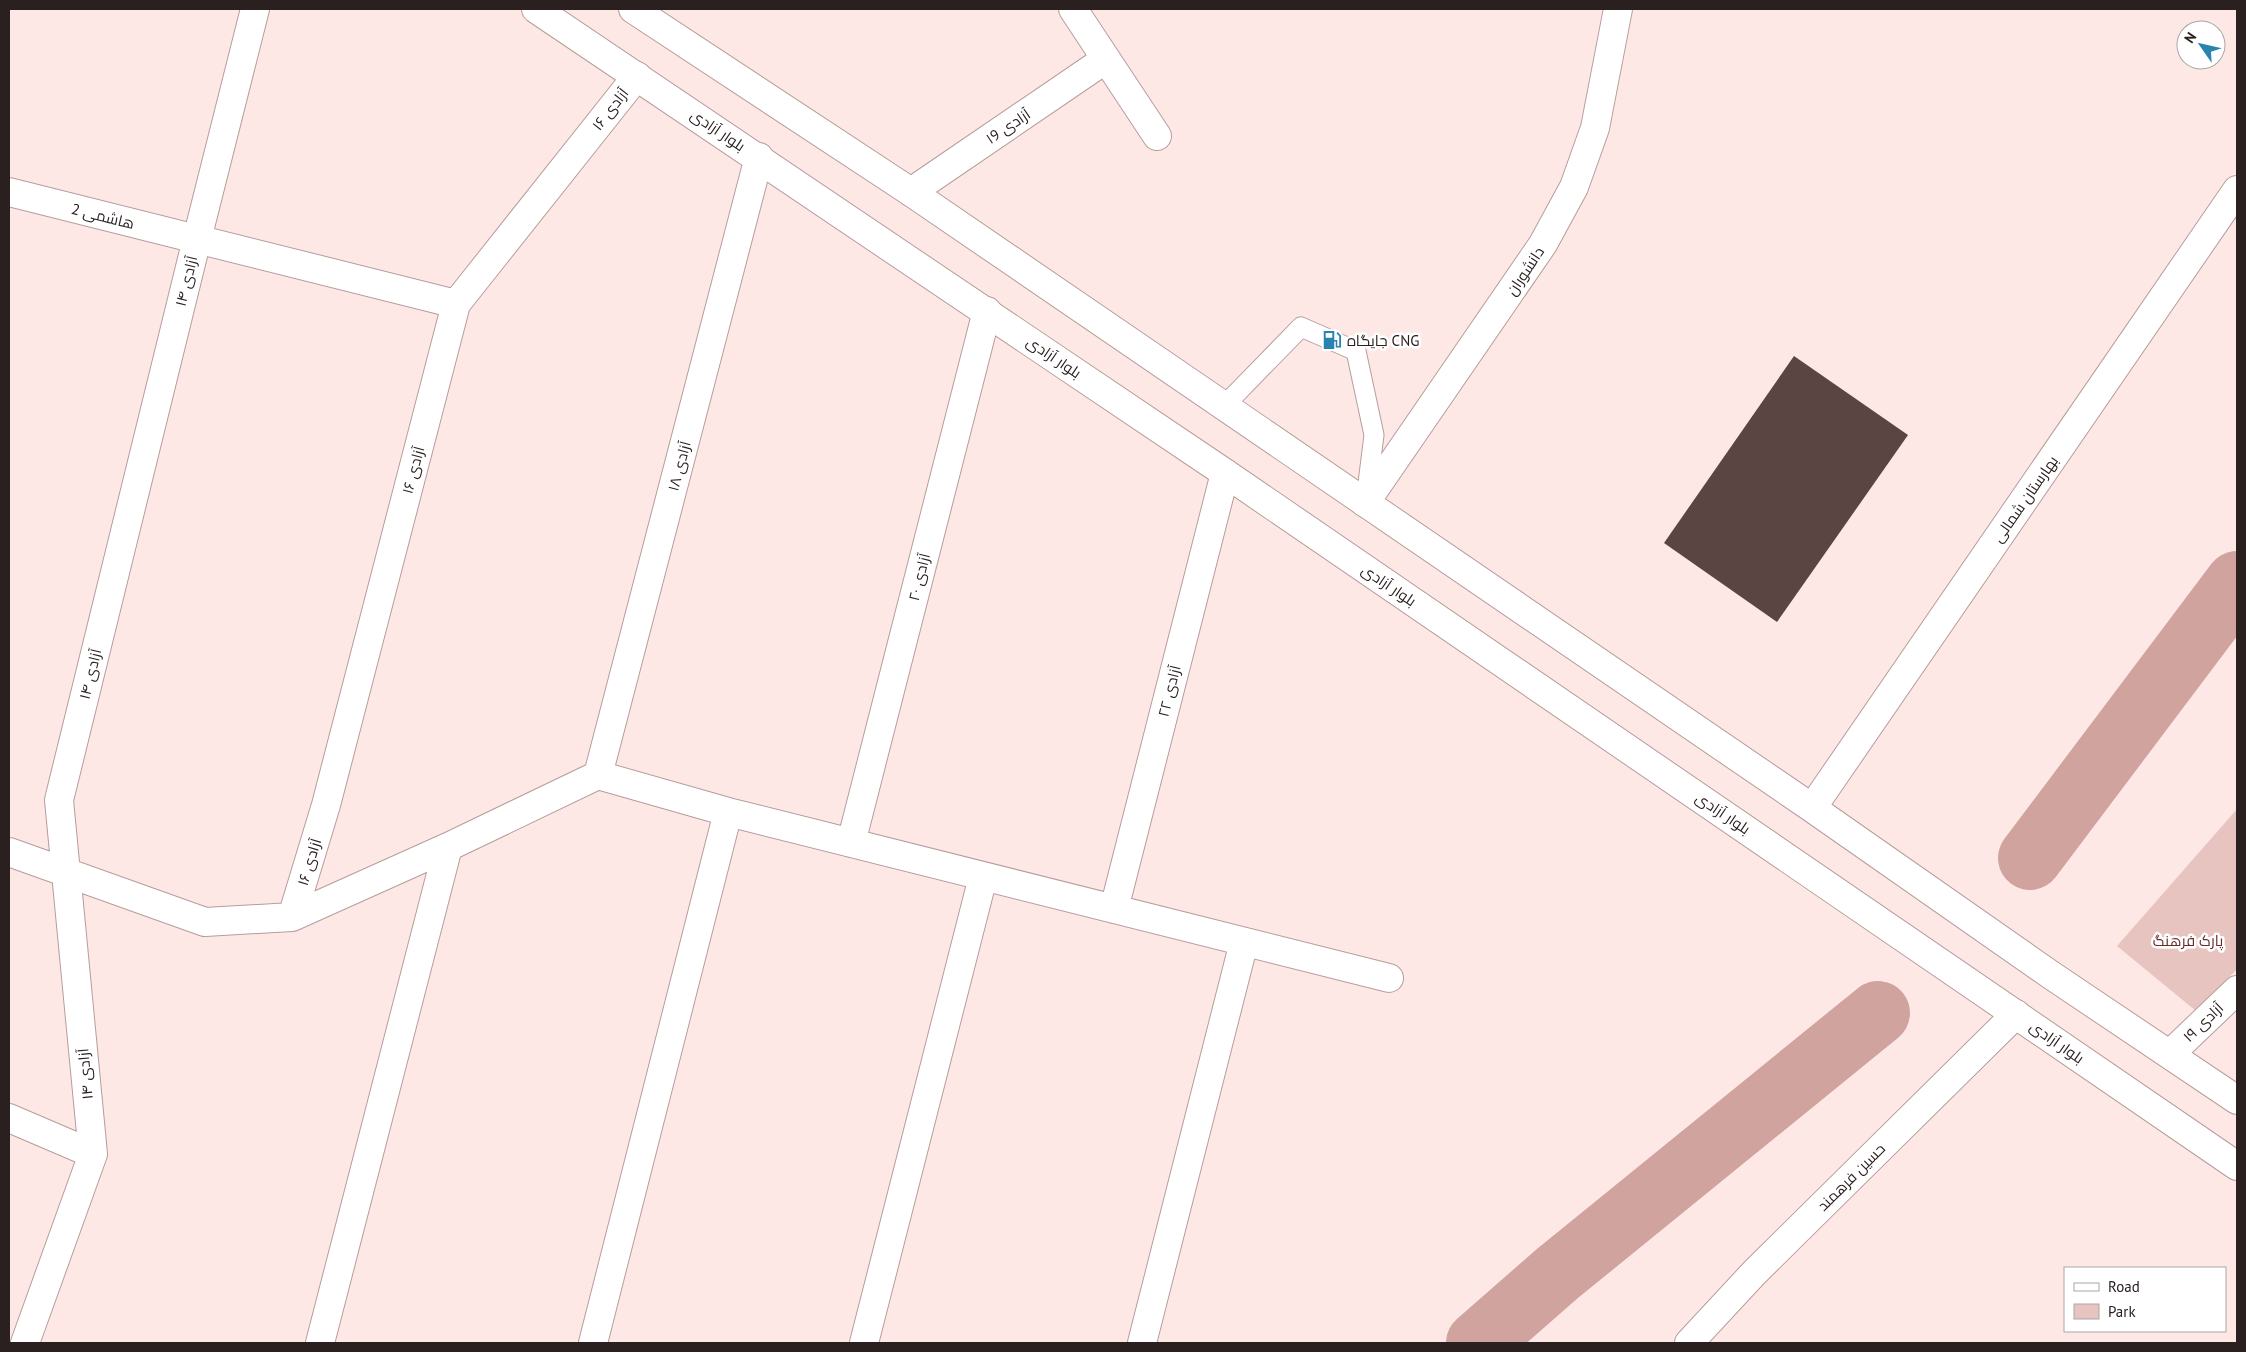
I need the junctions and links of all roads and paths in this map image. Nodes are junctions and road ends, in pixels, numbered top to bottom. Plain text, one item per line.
1 (255, 9) edge
2 (536, 9) edge
3 (634, 9) edge
4 (1073, 9) edge
5 (1618, 9) edge
6 (1106, 59) junction
7 (636, 76) junction
8 (1157, 136) dead end
9 (759, 157) junction
10 (2237, 190) edge
11 (9, 192) edge
12 (911, 192) junction
13 (196, 239) junction
14 (456, 304) junction
15 (987, 311) junction
16 (1224, 406) junction
17 (1225, 473) junction
18 (1365, 503) junction
19 (598, 775) junction
20 (1812, 808) junction
21 (728, 812) junction
22 (851, 843) junction
23 (448, 847) junction
24 (9, 852) edge
25 (66, 873) junction
26 (983, 877) junction
27 (1114, 909) junction
28 (292, 917) junction
29 (1244, 942) junction
30 (1389, 978) dead end
31 (2237, 990) edge
32 (2016, 1014) junction
33 (2170, 1054) junction
34 (2237, 1100) edge
35 (9, 1118) edge
36 (93, 1154) junction
37 (2237, 1166) edge
38 (25, 1343) edge
39 (320, 1343) edge
40 (593, 1343) edge
41 (864, 1343) edge
42 (1142, 1343) edge
43 (1689, 1343) edge

1 - 13 street, آزادی ۱۴
2 - 7 street, بلوار آزادی
3 - 12 street
4 - 6 street
5 - 18 street, دانشوران
6 - 8 street
6 - 12 street, آزادی ۱9
7 - 9 street, بلوار آزادی
7 - 14 street, آزادی ۱۶
9 - 15 street, بلوار آزادی
9 - 19 street, آزادی ۱۸
10 - 20 street, بهارستان شمالی
11 - 13 street, هاشمی 2
12 - 16 street
13 - 14 street, هاشمی 2
13 - 25 street, آزادی ۱۴
14 - 28 street, آزادی ۱۶
15 - 17 street, بلوار آزادی
15 - 22 street, آزادی ۲۰
16 - 18 street
16 - 18 lane
17 - 27 street, آزادی ۲۲
17 - 32 street, بلوار آزادی
18 - 20 street
19 - 21 street
19 - 23 street
20 - 33 street
21 - 22 street
21 - 40 street
22 - 26 street
23 - 28 street
23 - 39 street
24 - 25 street
25 - 28 street
25 - 36 street, آزادی ۱۴
26 - 27 street
26 - 41 street
27 - 29 street
29 - 30 street
29 - 42 street
31 - 33 street, آزادی ۱۹
32 - 37 street, بلوار آزادی
32 - 43 street, حسین فرهمند
33 - 34 street
35 - 36 street
36 - 38 street, آزادی ۱۴

